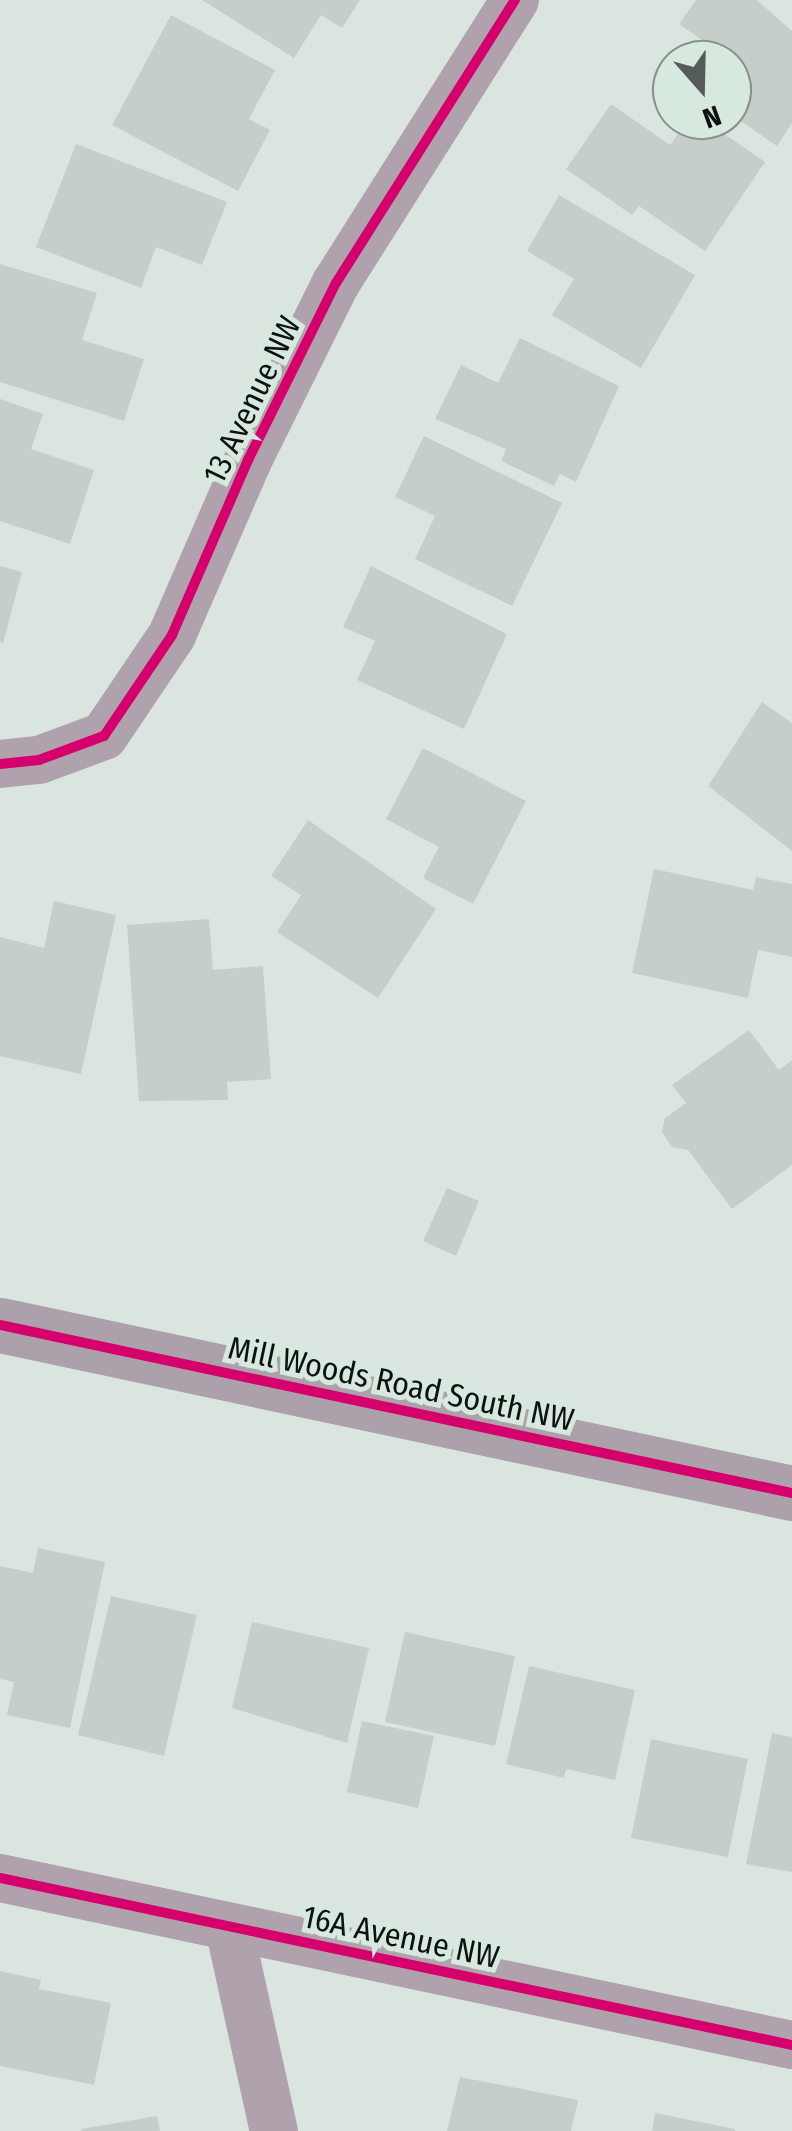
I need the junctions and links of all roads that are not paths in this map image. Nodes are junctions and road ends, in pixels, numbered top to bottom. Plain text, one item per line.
1 (515, 0) edge
2 (0, 764) edge
3 (0, 1325) edge
4 (792, 1493) edge
5 (0, 1878) edge
6 (229, 1927) junction
7 (792, 2044) edge
8 (274, 2131) edge

1 - 2 street, 13 Avenue NW
3 - 4 street, Mill Woods Road South NW
5 - 6 street, 16A Avenue NW
6 - 7 street, 16A Avenue NW
6 - 8 street

